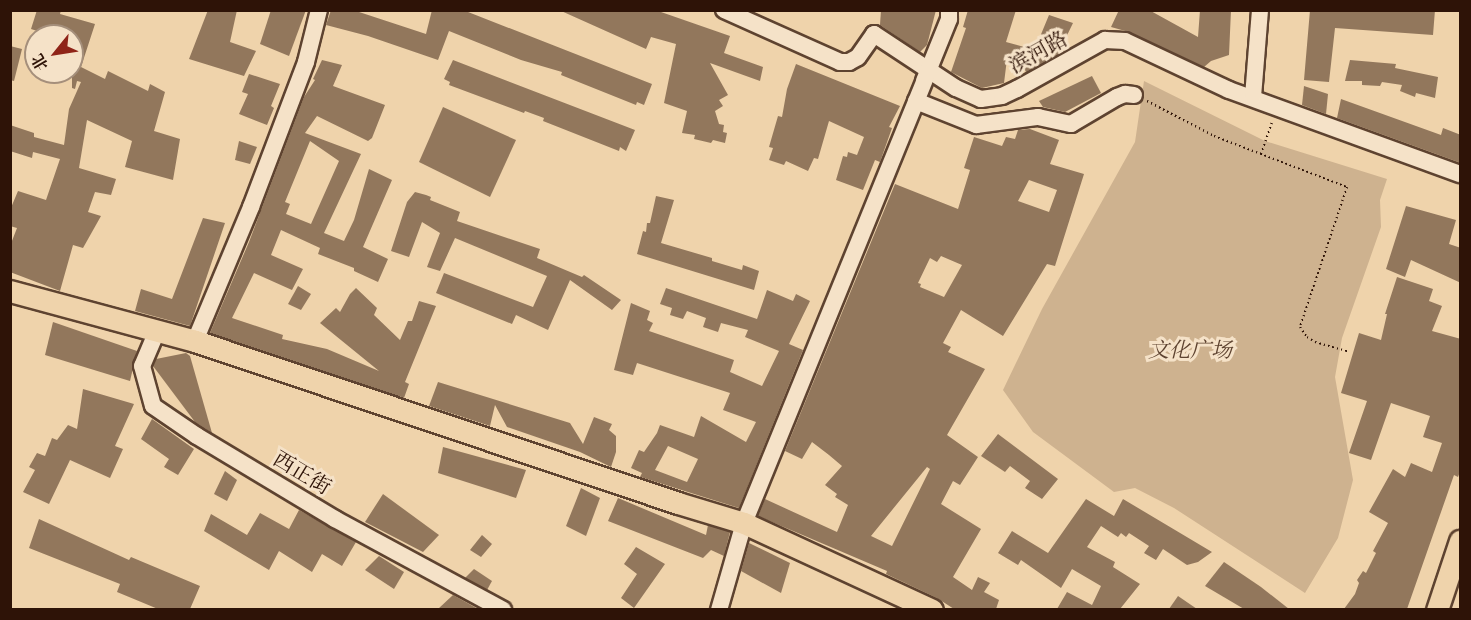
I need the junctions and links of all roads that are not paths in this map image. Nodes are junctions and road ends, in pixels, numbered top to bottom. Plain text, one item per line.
1 (319, 10) edge
2 (724, 10) edge
3 (949, 10) edge
4 (1260, 10) edge
5 (929, 68) junction
6 (1134, 96) road end
7 (1253, 97) junction
8 (916, 101) junction
9 (1461, 174) edge
10 (10, 291) edge
11 (157, 331) junction
12 (195, 341) junction
13 (744, 523) junction
14 (1461, 541) edge
15 (503, 609) edge
16 (719, 609) edge
17 (932, 609) edge
18 (1437, 609) edge

1 - 12 street
2 - 5 street, 滨河路
3 - 5 street
4 - 7 street
5 - 7 street, 滨河路
5 - 8 street
6 - 8 street
7 - 9 street, 滨河路
8 - 13 street
10 - 11 main road
11 - 12 main road
11 - 15 street, 西正街
12 - 13 main road
13 - 16 street
13 - 17 main road
14 - 18 main road

